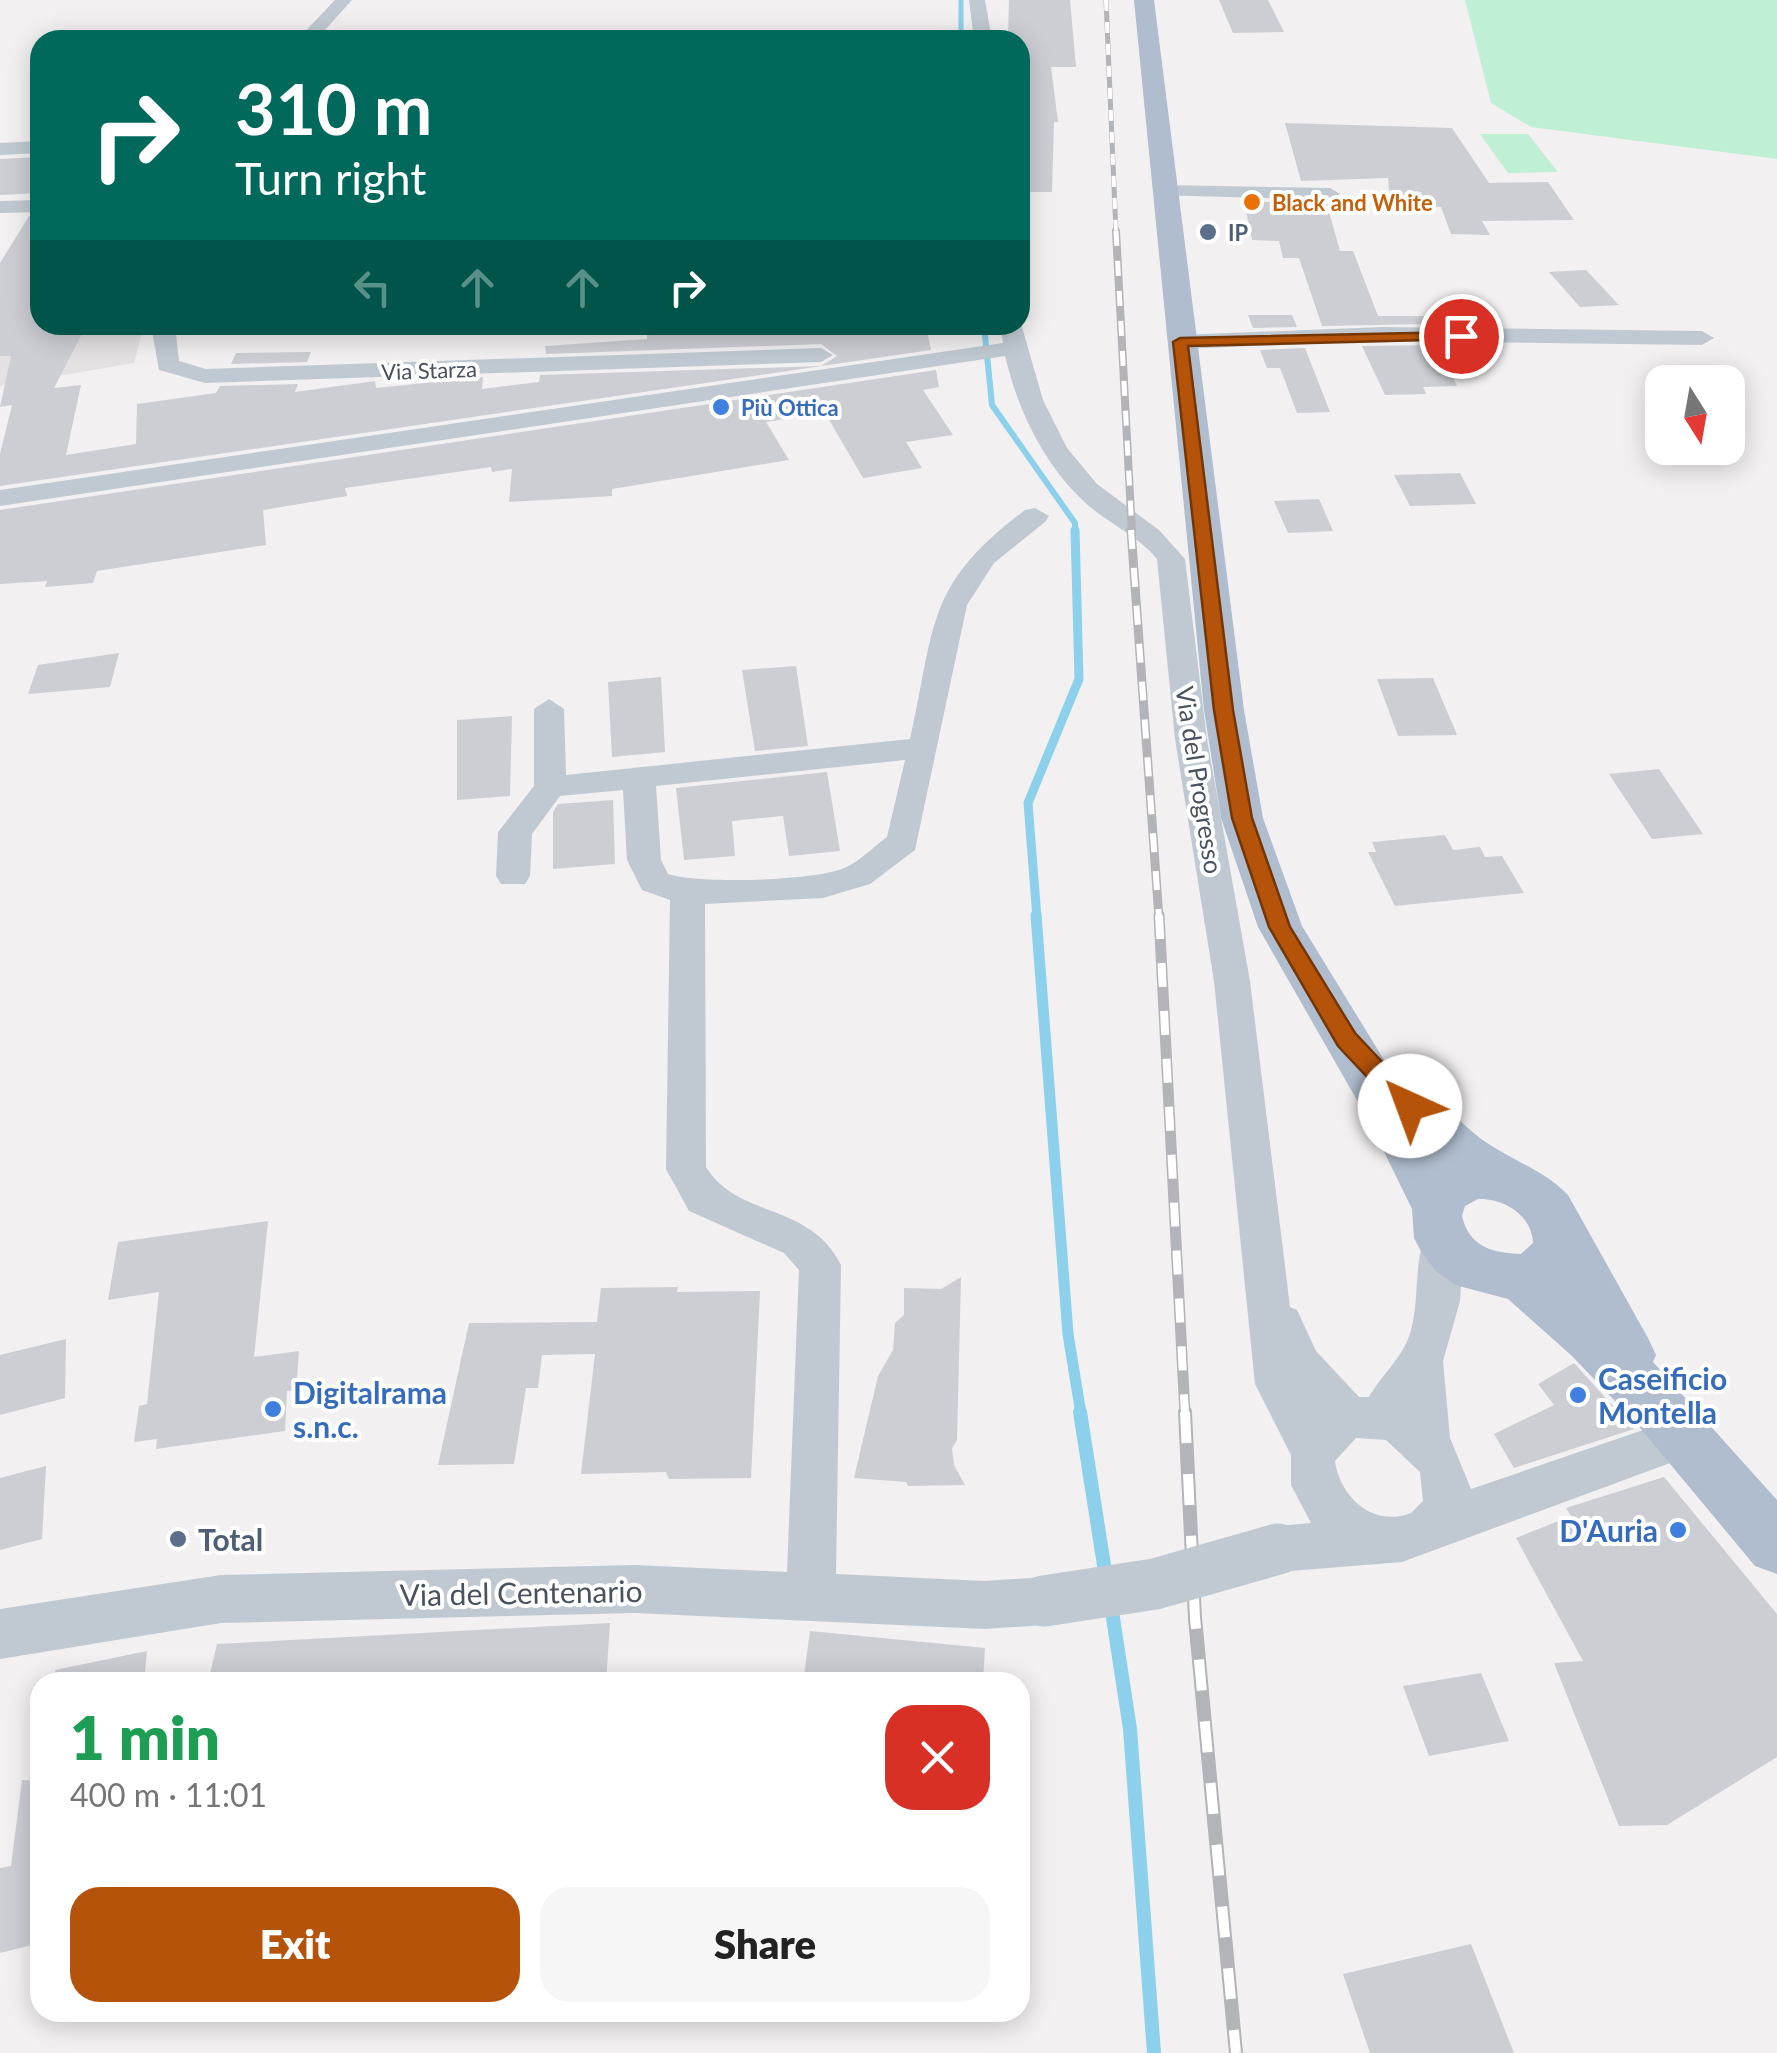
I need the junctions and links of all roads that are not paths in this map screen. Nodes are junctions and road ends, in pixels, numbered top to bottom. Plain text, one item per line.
1 (344, 0) edge
2 (977, 0) edge
3 (1144, 0) edge
4 (316, 30) edge
5 (981, 30) edge
6 (30, 148) edge
7 (0, 149) edge
8 (1163, 191) junction
9 (1330, 194) dead end
10 (0, 206) edge
11 (30, 206) edge
12 (163, 335) edge
13 (732, 335) edge
14 (1702, 338) dead end
15 (1009, 341) edge
16 (1180, 342) junction
17 (733, 358) junction
18 (914, 362) junction
19 (0, 498) edge
20 (1035, 516) dead end
21 (549, 709) dead end
22 (920, 748) junction
23 (639, 778) junction
24 (550, 787) junction
25 (513, 876) dead end
26 (688, 894) junction
27 (1346, 1040) junction
28 (1507, 1182) junction
29 (1556, 1220) junction
30 (1439, 1223) junction
31 (1509, 1278) junction
32 (1270, 1293) junction
33 (1429, 1341) junction
34 (1667, 1417) junction
35 (1365, 1418) junction
36 (1427, 1443) junction
37 (1314, 1470) junction
38 (1418, 1532) junction
39 (1777, 1546) edge
40 (1278, 1549) junction
41 (811, 1595) junction
42 (0, 1634) edge

1 - 4 street
2 - 5 street
3 - 8 main road
6 - 7 street
8 - 9 street
8 - 16 main road
10 - 11 street
12 - 17 street, Via Starza
13 - 17 street
14 - 16 street
15 - 18 street
15 - 32 street, Via del Progresso
16 - 27 main road
17 - 18 street, Via Starza
18 - 19 street
20 - 22 street
21 - 24 street
22 - 23 street
22 - 26 street
23 - 24 street
23 - 26 street
24 - 25 street
26 - 41 street
27 - 28 main road
27 - 30 main road
28 - 29 main road
28 - 30 main road
29 - 31 main road
29 - 34 main road
30 - 31 main road
30 - 33 street
31 - 33 street
31 - 34 main road
32 - 35 street, Via del Progresso
32 - 37 street, Via del Progresso
33 - 35 street
33 - 36 street
34 - 38 street, Via del Centenario
34 - 39 main road
35 - 36 street
35 - 37 street
36 - 38 street
37 - 38 street
37 - 40 street
38 - 40 street, Via del Centenario
40 - 41 street, Via del Centenario, bridge
41 - 42 street, Via del Centenario

